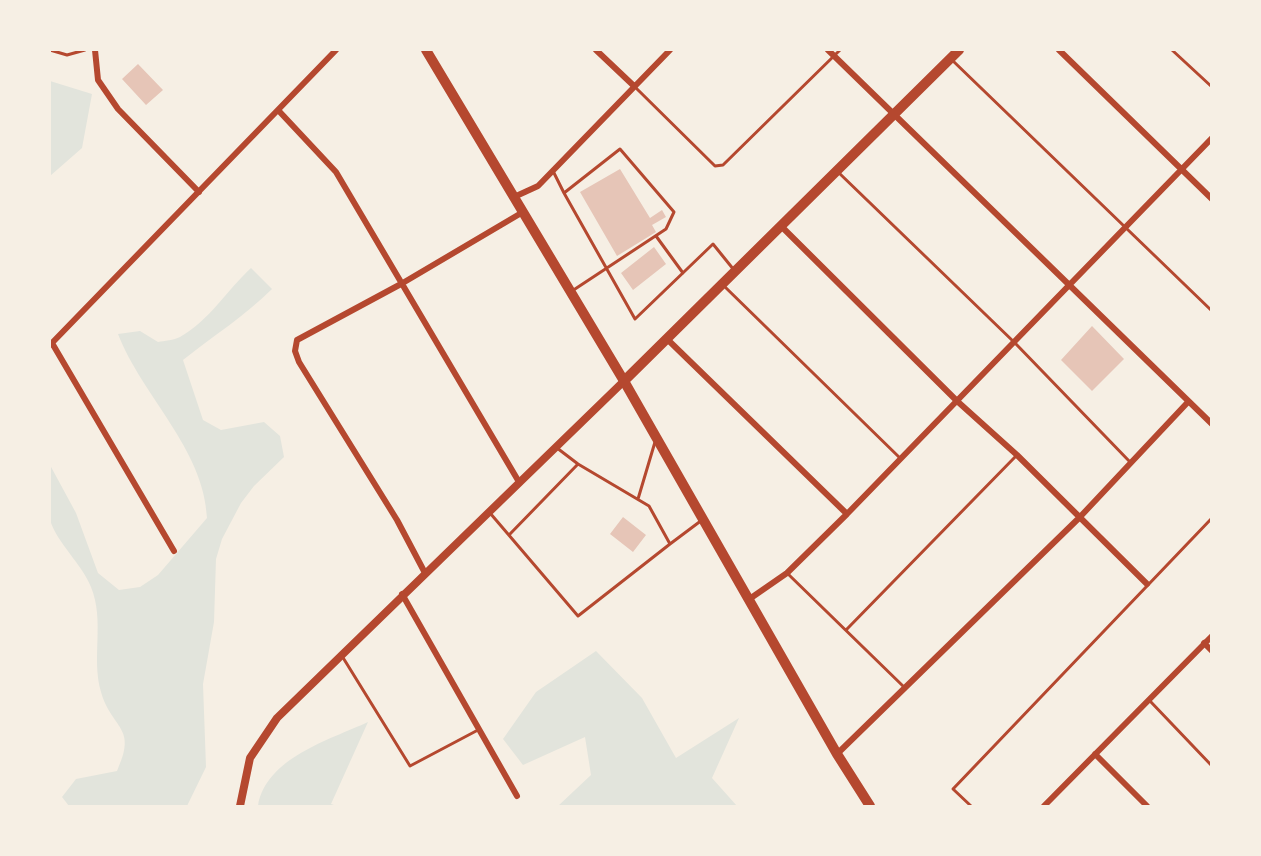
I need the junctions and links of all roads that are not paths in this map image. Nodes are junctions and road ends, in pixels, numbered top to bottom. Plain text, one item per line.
1 (50, 50) edge
2 (85, 50) edge
3 (95, 50) edge
4 (336, 50) edge
5 (426, 50) edge
6 (596, 50) edge
7 (670, 50) edge
8 (828, 50) edge
9 (840, 50) edge
10 (959, 50) edge
11 (1059, 50) edge
12 (1173, 50) edge
13 (834, 55) junction
14 (950, 58) junction
15 (634, 86) junction
16 (1212, 87) edge
17 (278, 110) junction
18 (894, 113) junction
19 (1212, 138) edge
20 (1181, 169) junction
21 (553, 171) junction
22 (837, 171) junction
23 (199, 192) junction
24 (564, 193) junction
25 (514, 197) junction
26 (1212, 199) edge
27 (523, 212) junction
28 (782, 227) junction
29 (1126, 227) junction
30 (656, 236) junction
31 (607, 269) junction
32 (735, 271) junction
33 (683, 273) junction
34 (400, 284) junction
35 (722, 284) junction
36 (1070, 286) junction
37 (570, 292) junction
38 (1212, 311) edge
39 (666, 338) junction
40 (1015, 343) junction
41 (51, 344) edge
42 (624, 381) junction
43 (957, 401) junction
44 (1188, 402) junction
45 (1212, 424) edge
46 (656, 438) junction
47 (556, 446) junction
48 (1017, 454) junction
49 (901, 459) junction
50 (1131, 463) junction
51 (578, 464) junction
52 (519, 482) junction
53 (638, 500) junction
54 (488, 511) junction
55 (847, 514) junction
56 (1079, 518) junction
57 (1212, 518) edge
58 (703, 520) junction
59 (508, 535) junction
60 (670, 544) junction
61 (174, 551) dead end
62 (425, 573) junction
63 (787, 573) junction
64 (1147, 584) junction
65 (402, 594) junction
66 (748, 600) junction
67 (847, 629) junction
68 (1212, 636) edge
69 (1204, 643) junction
70 (1212, 651) edge
71 (341, 655) junction
72 (904, 687) junction
73 (1148, 700) junction
74 (479, 729) junction
75 (837, 754) junction
76 (1095, 754) junction
77 (1212, 766) edge
78 (517, 795) dead end
79 (240, 807) edge
80 (870, 807) edge
81 (971, 807) edge
82 (1044, 807) edge
83 (1147, 807) edge

1 - 2 lane
3 - 23 street
4 - 17 street
5 - 25 main road
6 - 15 street
7 - 15 street
8 - 13 street
9 - 13 lane
10 - 14 main road
11 - 20 street
12 - 16 lane
13 - 15 lane
13 - 18 street
14 - 18 main road
14 - 29 lane
15 - 21 street
17 - 23 street
17 - 34 street
18 - 22 main road
18 - 36 street
19 - 20 street
20 - 26 street
20 - 29 street
21 - 24 lane
21 - 25 street
22 - 28 main road
22 - 40 lane
23 - 41 street
24 - 30 lane
24 - 31 lane
25 - 27 main road
27 - 34 street
27 - 37 main road
28 - 32 main road
28 - 43 street
29 - 36 street
29 - 38 lane
30 - 31 lane
30 - 33 lane
31 - 33 lane
31 - 37 lane
32 - 33 lane
32 - 35 main road
34 - 52 street
34 - 62 street
35 - 39 main road
35 - 49 lane
36 - 40 street
36 - 44 street
37 - 42 main road
39 - 42 main road
39 - 55 street
40 - 43 street
40 - 50 lane
41 - 61 street
42 - 46 main road
42 - 47 street
43 - 48 street
43 - 49 street
44 - 45 street
44 - 50 street
46 - 53 lane
46 - 58 main road
47 - 51 lane
47 - 52 street
48 - 56 street
48 - 67 lane
49 - 55 street
50 - 56 street
51 - 53 lane
51 - 59 lane
52 - 54 street
53 - 60 lane
54 - 59 lane
54 - 62 street
55 - 63 street
56 - 64 street
56 - 72 street
57 - 64 lane
58 - 60 lane
58 - 66 main road
59 - 60 lane
62 - 65 street
63 - 66 street
63 - 67 lane
64 - 81 lane
65 - 71 street
65 - 74 street
66 - 75 main road
67 - 72 lane
68 - 69 street
69 - 70 street
69 - 73 street
71 - 74 lane
71 - 79 street
72 - 75 street
73 - 76 street
73 - 77 lane
74 - 78 street
75 - 80 main road
76 - 82 street
76 - 83 street

